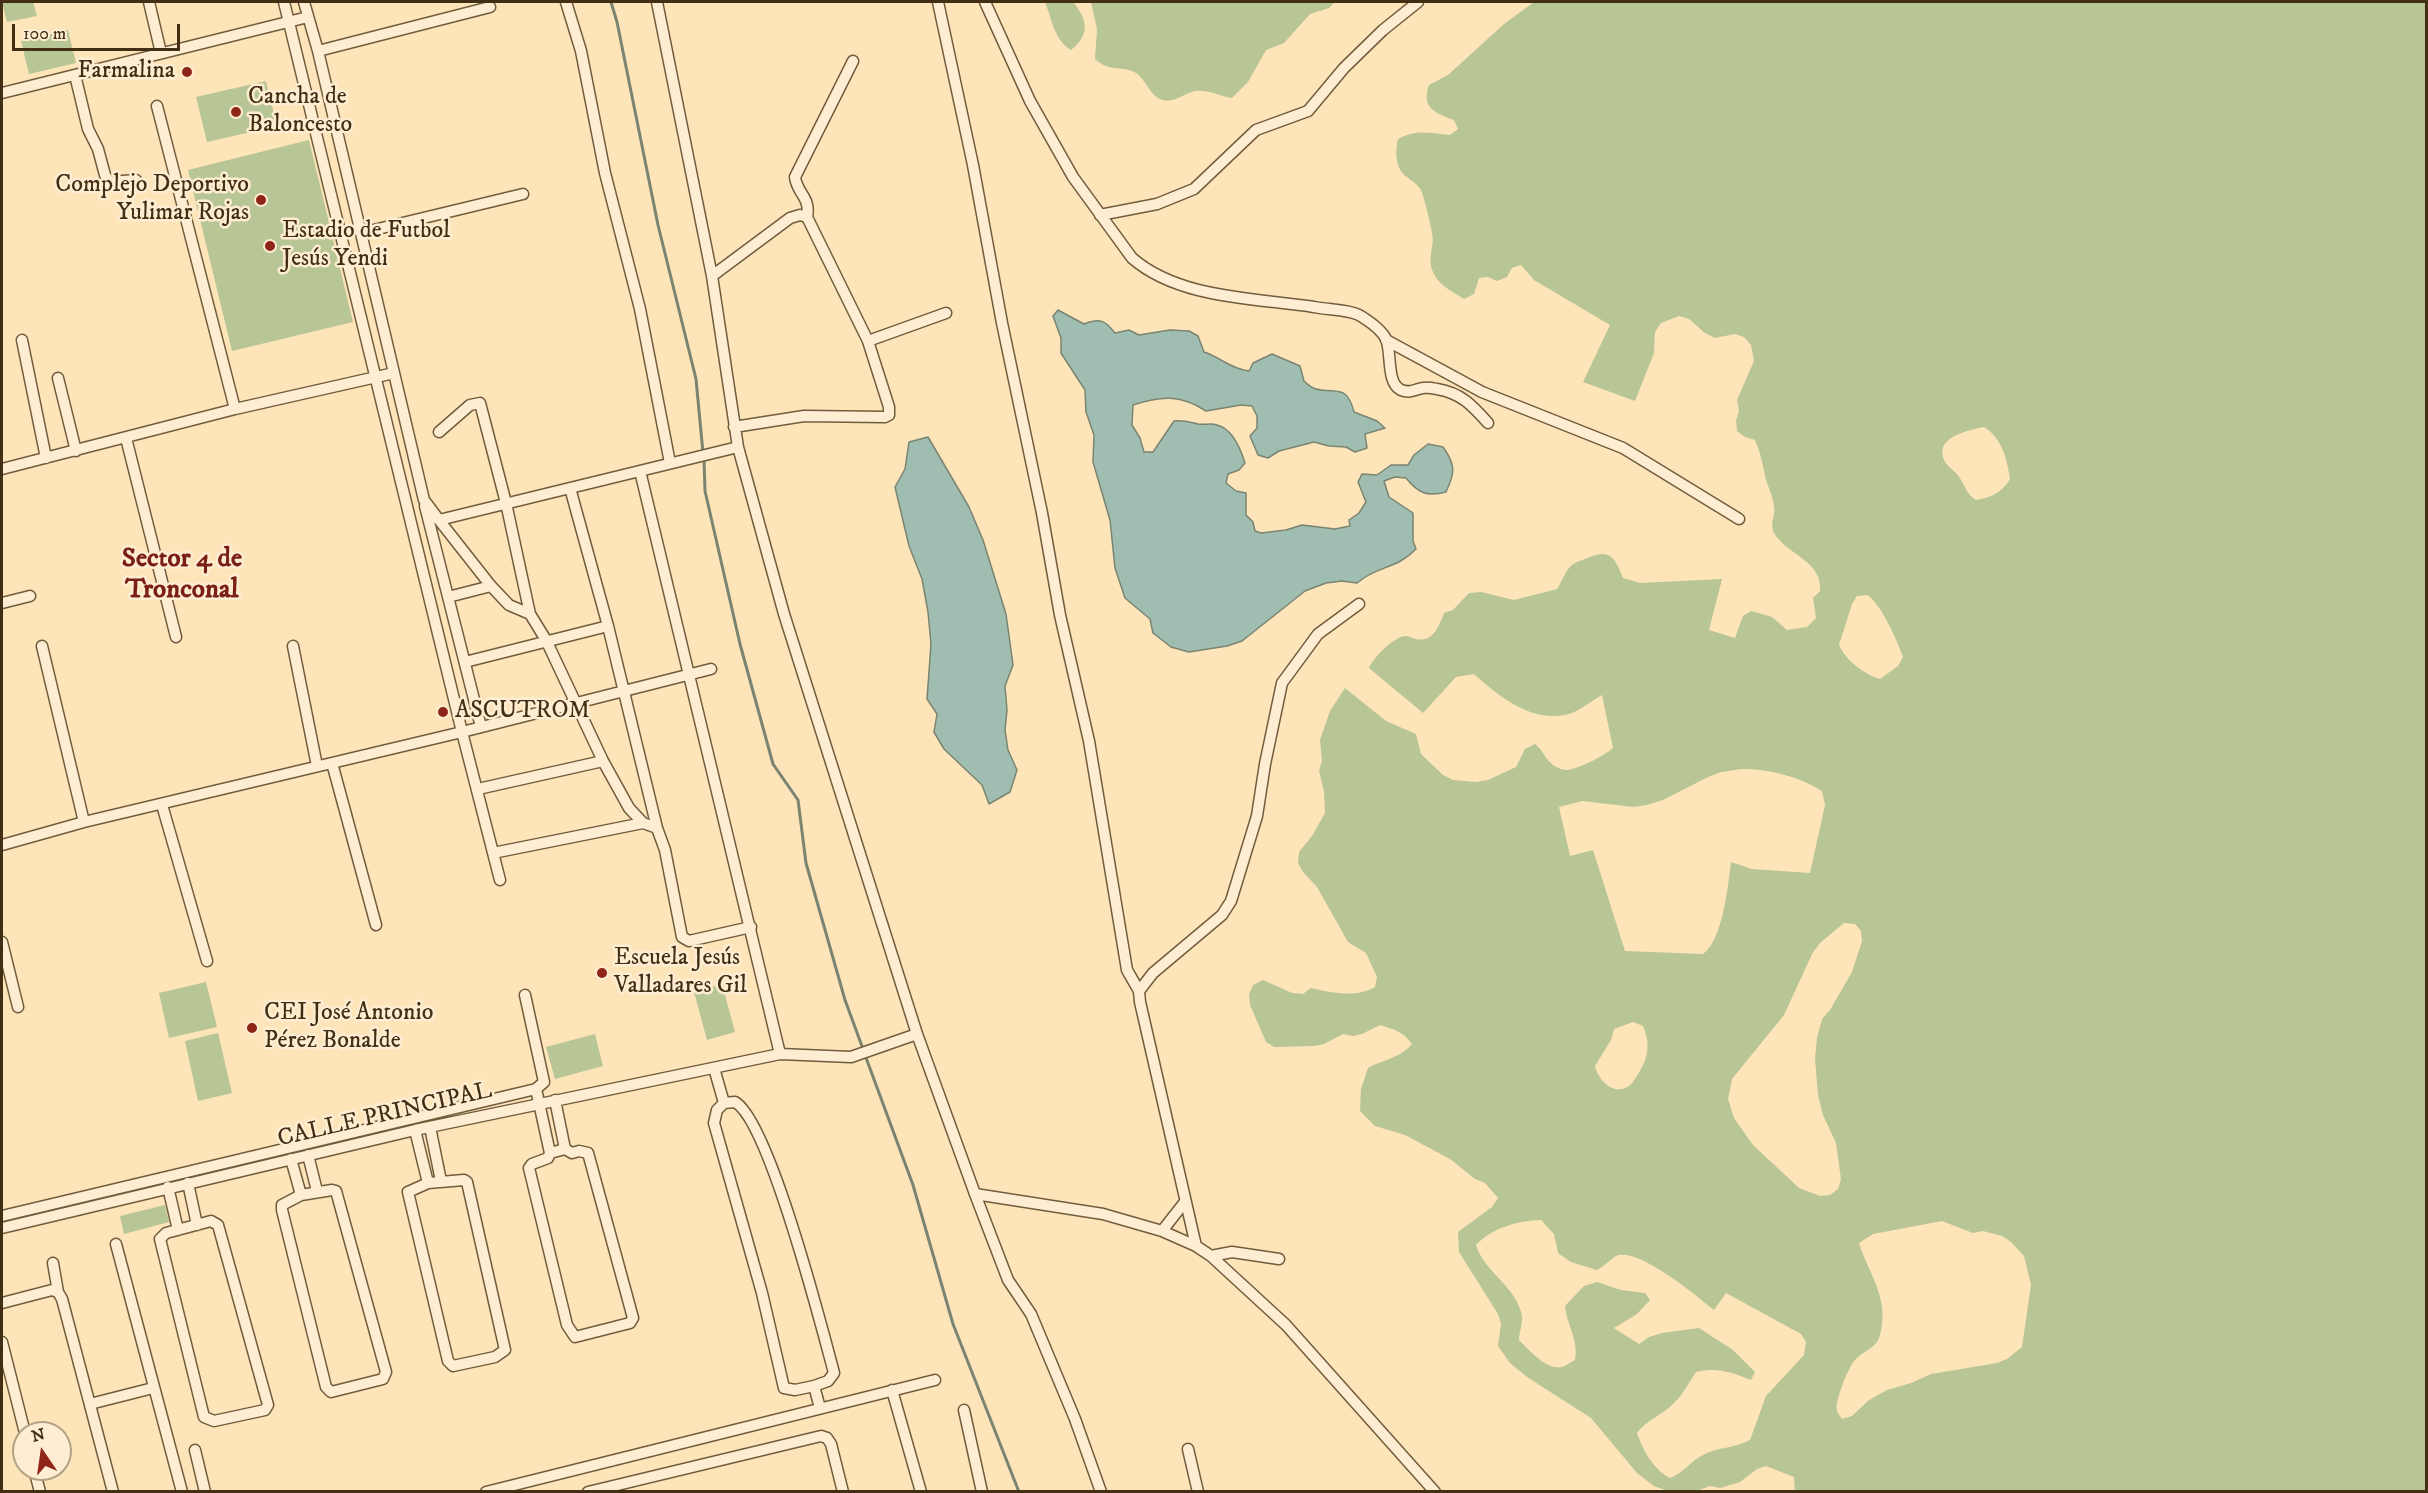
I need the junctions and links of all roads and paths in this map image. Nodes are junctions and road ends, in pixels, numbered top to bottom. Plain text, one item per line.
1 (149, 2) edge
2 (284, 2) edge
3 (304, 2) edge
4 (566, 2) edge
5 (657, 2) edge
6 (938, 2) edge
7 (985, 2) edge
8 (1418, 2) edge
9 (490, 7) dead end
10 (308, 17) junction
11 (290, 21) junction
12 (318, 51) junction
13 (161, 53) junction
14 (852, 60) dead end
15 (75, 75) junction
16 (2, 93) edge
17 (157, 106) dead end
18 (136, 180) dead end
19 (523, 194) dead end
20 (1100, 215) junction
21 (807, 217) junction
22 (361, 233) junction
23 (712, 276) junction
24 (946, 313) dead end
25 (22, 340) dead end
26 (1386, 340) junction
27 (868, 341) junction
28 (394, 372) junction
29 (377, 377) junction
30 (58, 378) dead end
31 (235, 409) junction
32 (1488, 423) dead end
33 (734, 427) junction
34 (439, 432) dead end
35 (126, 438) junction
36 (733, 448) junction
37 (76, 451) junction
38 (46, 458) junction
39 (675, 462) junction
40 (2, 469) edge
41 (640, 471) junction
42 (570, 488) junction
43 (424, 500) junction
44 (507, 503) junction
45 (1739, 519) dead end
46 (439, 520) junction
47 (491, 586) junction
48 (30, 596) dead end
49 (448, 597) junction
50 (2, 603) edge
51 (1359, 604) dead end
52 (530, 614) junction
53 (608, 626) junction
54 (176, 637) dead end
55 (546, 640) junction
56 (42, 646) dead end
57 (293, 646) dead end
58 (465, 662) junction
59 (711, 669) dead end
60 (688, 676) junction
61 (624, 691) junction
62 (577, 702) junction
63 (481, 727) junction
64 (462, 732) junction
65 (603, 761) junction
66 (332, 763) junction
67 (317, 766) junction
68 (478, 789) junction
69 (162, 805) junction
70 (84, 822) junction
71 (643, 823) junction
72 (657, 828) junction
73 (2, 845) edge
74 (493, 853) junction
75 (500, 879) dead end
76 (376, 925) dead end
77 (751, 927) junction
78 (2, 942) edge
79 (207, 961) dead end
80 (1139, 991) junction
81 (525, 995) dead end
82 (18, 1007) dead end
83 (917, 1034) junction
84 (780, 1054) junction
85 (714, 1068) junction
86 (536, 1089) junction
87 (555, 1101) junction
88 (724, 1103) junction
89 (538, 1104) junction
90 (430, 1127) junction
91 (415, 1130) junction
92 (565, 1149) junction
93 (550, 1152) junction
94 (308, 1155) junction
95 (291, 1159) junction
96 (441, 1181) junction
97 (188, 1183) junction
98 (429, 1183) junction
99 (168, 1187) junction
100 (317, 1191) junction
101 (975, 1194) junction
102 (301, 1195) junction
103 (1184, 1203) junction
104 (2, 1216) edge
105 (197, 1225) junction
106 (2, 1228) edge
107 (178, 1230) junction
108 (1161, 1231) junction
109 (116, 1244) dead end
110 (1196, 1246) junction
111 (1211, 1256) junction
112 (1279, 1259) dead end
113 (53, 1263) dead end
114 (58, 1292) junction
115 (2, 1303) edge
116 (2, 1342) edge
117 (935, 1380) dead end
118 (814, 1386) junction
119 (153, 1388) junction
120 (892, 1390) junction
121 (90, 1404) junction
122 (820, 1408) junction
123 (964, 1410) dead end
124 (22, 1421) edge
125 (1188, 1449) dead end
126 (195, 1450) dead end
127 (113, 1491) edge
128 (182, 1491) edge
129 (205, 1491) edge
130 (486, 1491) edge
131 (588, 1491) edge
132 (843, 1491) edge
133 (921, 1491) edge
134 (982, 1491) edge
135 (1101, 1491) edge
136 (1198, 1491) edge
137 (1436, 1491) edge

1 - 13 street
2 - 11 street
3 - 10 street
4 - 39 street
5 - 23 street
6 - 80 street
7 - 20 street
8 - 20 street
9 - 12 street
10 - 11 street
10 - 12 street
11 - 13 street
11 - 29 street
12 - 22 street
13 - 15 street
14 - 21 street
15 - 16 street
15 - 18 street
17 - 31 street
19 - 22 street
20 - 26 street
21 - 23 street
21 - 27 street
22 - 28 street
23 - 33 street
24 - 27 street
25 - 38 street
26 - 32 street
26 - 45 street
27 - 33 street
28 - 29 street
28 - 43 street
29 - 31 street
29 - 64 street
30 - 37 street
31 - 35 street
33 - 36 street
34 - 44 street
35 - 37 street
35 - 54 street
36 - 39 street
36 - 83 street
37 - 38 street
38 - 40 street
39 - 41 street
41 - 42 street
41 - 60 street
42 - 44 street
42 - 53 street
43 - 46 street
43 - 49 street
44 - 46 street
44 - 52 street
46 - 47 street
47 - 49 street
47 - 52 street
48 - 50 street
49 - 58 street
51 - 80 street
52 - 55 street
53 - 55 street
53 - 61 street
55 - 58 street
55 - 62 street
56 - 70 street
57 - 67 street
58 - 63 street
59 - 60 street
60 - 61 street
60 - 77 street
61 - 62 street
61 - 72 street
62 - 63 street
62 - 65 street
63 - 64 street
64 - 66 street
64 - 68 street
65 - 68 street
65 - 71 street
66 - 67 street
66 - 76 street
67 - 69 street
68 - 74 street
69 - 70 street
69 - 79 street
70 - 73 street
71 - 72 street
71 - 74 street
72 - 77 street
74 - 75 street
77 - 84 street
78 - 82 street
80 - 103 street
81 - 86 street
83 - 84 street, CALLE PRINCIPAL
83 - 101 street
84 - 85 street, CALLE PRINCIPAL
85 - 87 street, CALLE PRINCIPAL
85 - 88 street
86 - 89 street
86 - 104 street
87 - 89 street, CALLE PRINCIPAL
87 - 92 street
88 - 118 street
88 - 118 street
89 - 90 street, CALLE PRINCIPAL
89 - 93 street
90 - 91 street, CALLE PRINCIPAL
90 - 96 street
91 - 94 street, CALLE PRINCIPAL
91 - 98 street
92 - 93 street
92 - 93 street
94 - 95 street, CALLE PRINCIPAL
94 - 100 street
95 - 97 street, CALLE PRINCIPAL
95 - 102 street
96 - 98 street
96 - 98 street
97 - 99 street, CALLE PRINCIPAL
97 - 105 street
99 - 106 street, CALLE PRINCIPAL
99 - 107 street
100 - 102 street
100 - 102 street
101 - 108 street
101 - 135 street
103 - 108 street
103 - 110 street
105 - 107 street
105 - 107 street
108 - 110 street
109 - 119 street
110 - 111 street
111 - 112 street
111 - 137 street
113 - 114 street
114 - 115 street
114 - 121 street
116 - 124 street
117 - 120 street
118 - 122 street
119 - 121 street
119 - 128 street
120 - 122 street
120 - 133 street
121 - 127 street
122 - 130 street
123 - 134 street
125 - 136 street
126 - 129 street
131 - 132 street

